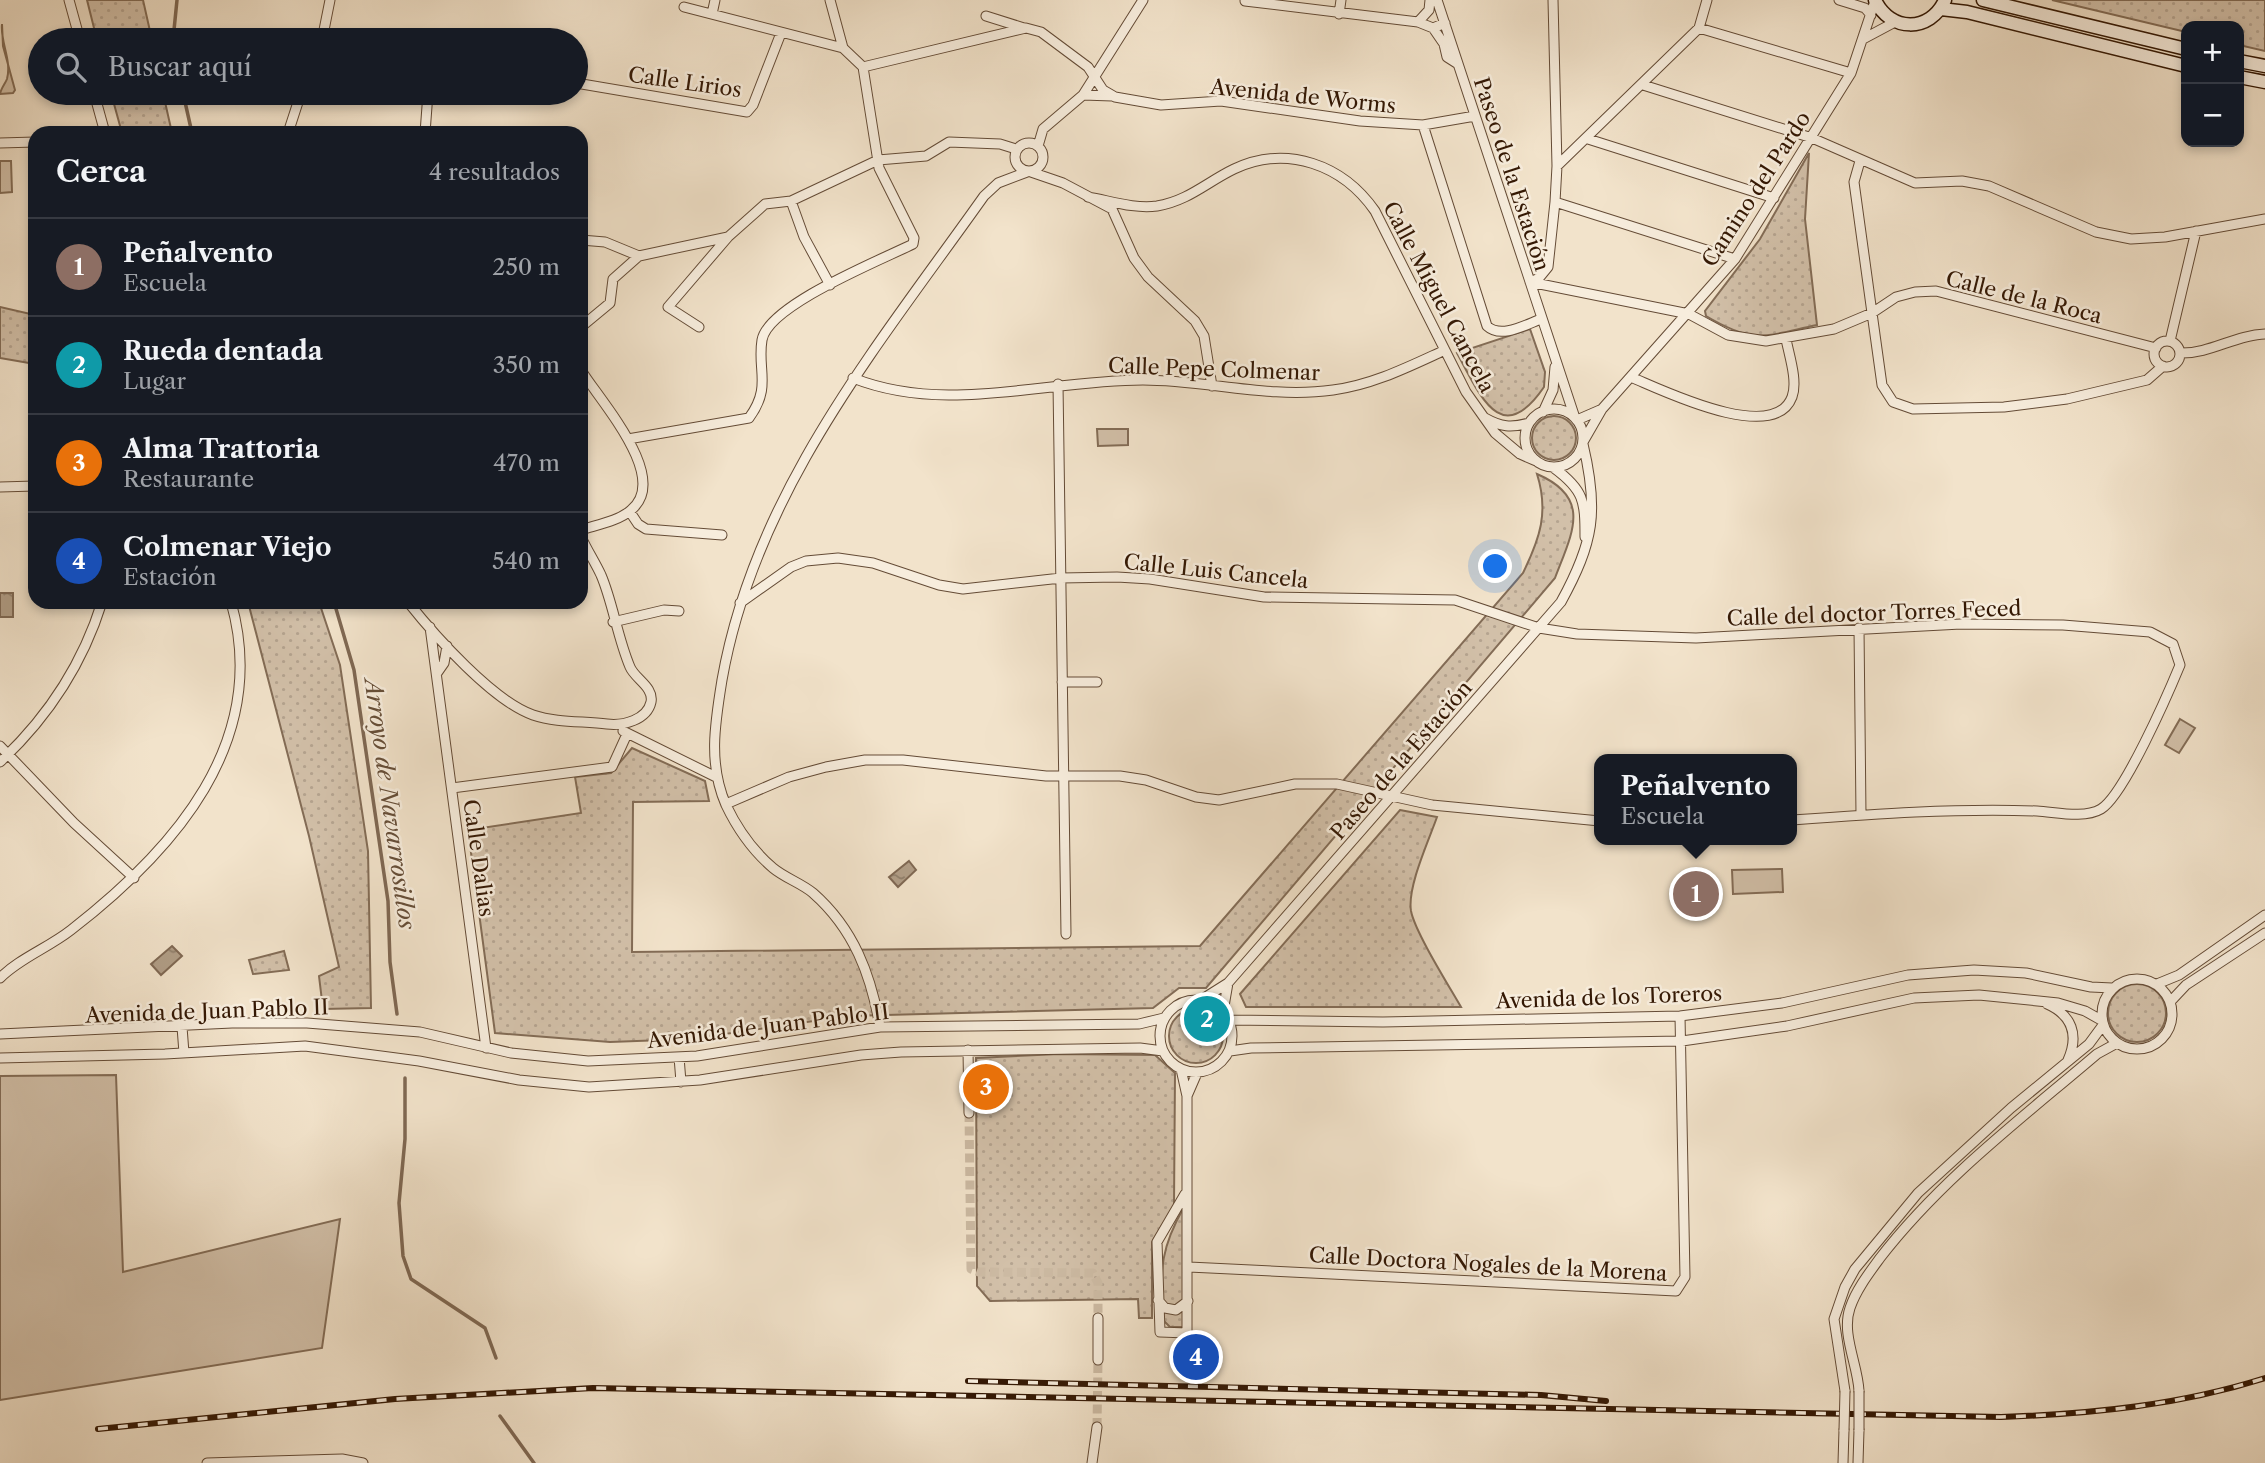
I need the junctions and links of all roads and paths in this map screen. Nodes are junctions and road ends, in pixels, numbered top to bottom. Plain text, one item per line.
1 (69, 0) edge
2 (330, 0) edge
3 (715, 0) edge
4 (830, 0) edge
5 (1143, 0) edge
6 (1244, 0) edge
7 (1341, 0) edge
8 (1430, 0) edge
9 (1437, 0) edge
10 (1553, 0) edge
11 (1707, 0) edge
12 (1839, 0) edge
13 (1875, 0) edge
14 (1983, 0) edge
15 (1943, 5) edge
16 (684, 7) dead end
17 (712, 14) junction
18 (1339, 14) junction
19 (1871, 15) junction
20 (986, 16) dead end
21 (1421, 20) junction
22 (1895, 22) junction
23 (1445, 23) junction
24 (77, 28) edge
25 (325, 28) edge
26 (1026, 28) junction
27 (1433, 28) junction
28 (1699, 28) junction
29 (781, 33) junction
30 (1865, 38) junction
31 (843, 48) junction
32 (2181, 48) edge
33 (2244, 62) edge
34 (1458, 64) junction
35 (2181, 65) edge
36 (2265, 66) edge
37 (863, 67) junction
38 (1850, 73) junction
39 (1095, 77) junction
40 (2244, 78) edge
41 (2265, 82) edge
42 (588, 85) edge
43 (1643, 85) junction
44 (1083, 95) junction
45 (1115, 97) junction
46 (97, 105) edge
47 (297, 105) edge
48 (427, 105) edge
49 (1475, 116) junction
50 (1423, 125) junction
51 (103, 126) edge
52 (290, 126) edge
53 (426, 126) edge
54 (1812, 138) junction
55 (1588, 139) junction
56 (28, 142) edge
57 (0, 143) edge
58 (1016, 149) junction
59 (1040, 151) junction
60 (877, 160) junction
61 (1014, 160) junction
62 (1860, 161) junction
63 (1557, 166) junction
64 (1029, 172) junction
65 (998, 183) junction
66 (1063, 183) junction
67 (1088, 197) junction
68 (1773, 198) junction
69 (791, 201) junction
70 (1555, 202) junction
71 (1131, 207) junction
72 (2265, 219) edge
73 (1119, 220) junction
74 (2196, 231) junction
75 (728, 237) junction
76 (588, 241) edge
77 (639, 256) junction
78 (1735, 259) junction
79 (1530, 282) junction
80 (830, 285) junction
81 (1872, 313) junction
82 (1689, 314) junction
83 (1541, 319) junction
84 (588, 322) edge
85 (699, 327) dead end
86 (2265, 334) edge
87 (1786, 339) junction
88 (2170, 341) junction
89 (2156, 348) junction
90 (1443, 351) junction
91 (2180, 353) junction
92 (1555, 358) junction
93 (2163, 366) junction
94 (853, 378) junction
95 (1633, 378) junction
96 (588, 380) edge
97 (1058, 384) junction
98 (1212, 386) junction
99 (1602, 410) junction
100 (1543, 412) junction
101 (1483, 417) junction
102 (1576, 419) junction
103 (1529, 424) junction
104 (628, 439) junction
105 (1583, 443) junction
106 (1536, 461) junction
107 (1554, 468) junction
108 (28, 486) edge
109 (0, 487) edge
110 (630, 512) junction
111 (588, 527) edge
112 (722, 535) dead end
113 (588, 550) edge
114 (1585, 550) junction
115 (751, 572) junction
116 (1061, 578) junction
117 (769, 581) junction
118 (740, 603) junction
119 (100, 609) edge
120 (232, 609) edge
121 (414, 609) edge
122 (679, 611) dead end
123 (613, 622) junction
124 (430, 627) junction
125 (1539, 628) junction
126 (1859, 628) junction
127 (445, 644) junction
128 (434, 652) junction
129 (459, 658) junction
130 (444, 663) junction
131 (437, 673) junction
132 (1062, 682) junction
133 (1097, 682) dead end
134 (617, 725) junction
135 (627, 734) junction
136 (0, 746) edge
137 (8, 754) junction
138 (714, 755) junction
139 (0, 762) edge
140 (693, 765) junction
141 (1064, 776) junction
142 (716, 777) junction
143 (452, 788) junction
144 (1392, 796) junction
145 (726, 804) junction
146 (1861, 815) junction
147 (1594, 820) edge
148 (1797, 820) edge
149 (134, 878) junction
150 (2265, 915) edge
151 (2265, 933) edge
152 (1066, 934) dead end
153 (0, 978) edge
154 (1228, 983) junction
155 (2157, 984) junction
156 (2112, 988) junction
157 (2036, 999) junction
158 (1201, 1000) junction
159 (2170, 1002) junction
160 (1223, 1012) junction
161 (1680, 1016) junction
162 (1164, 1018) junction
163 (1229, 1020) junction
164 (2102, 1022) junction
165 (182, 1027) junction
166 (880, 1027) junction
167 (0, 1034) edge
168 (1682, 1041) junction
169 (2117, 1044) junction
170 (486, 1048) junction
171 (968, 1050) junction
172 (1163, 1051) junction
173 (1230, 1051) junction
174 (184, 1053) junction
175 (679, 1057) junction
176 (0, 1058) edge
177 (2067, 1064) junction
178 (1181, 1069) junction
179 (1197, 1073) junction
180 (681, 1082) junction
181 (1186, 1096) junction
182 (969, 1113) tunnel mouth
183 (1185, 1194) junction
184 (1189, 1267) junction
185 (1157, 1300) junction
186 (1188, 1301) junction
187 (1098, 1318) tunnel mouth
188 (1098, 1360) tunnel mouth
189 (1097, 1427) tunnel mouth
190 (206, 1463) edge
191 (363, 1463) edge
192 (1092, 1463) edge
193 (1843, 1463) edge
194 (1858, 1463) edge

1 - 24 street
2 - 25 street
3 - 17 street
4 - 31 street
5 - 39 street
6 - 18 street
7 - 18 street
8 - 21 street
9 - 23 street, Paseo de la Estación
10 - 63 street
11 - 28 street
12 - 19 street
13 - 19 street, Camino del Pardo
13 - 22 main road
14 - 32 main road
15 - 22 main road
15 - 35 main road
16 - 17 street
17 - 29 street
18 - 21 street
19 - 30 street, Camino del Pardo
20 - 26 street
21 - 23 street
21 - 27 street
22 - 30 street
23 - 27 street
23 - 34 street, Paseo de la Estación
26 - 37 street
26 - 39 street
27 - 34 street
28 - 38 street
28 - 43 street
29 - 31 street
29 - 42 street, Calle Lirios
30 - 38 street, Camino del Pardo
31 - 37 street
33 - 36 main road
34 - 49 street, Paseo de la Estación
37 - 60 street
38 - 54 street, Camino del Pardo
39 - 44 street
39 - 45 street
40 - 41 main road
43 - 54 street
43 - 55 street
44 - 45 street, Avenida de Worms
44 - 59 street
45 - 50 street, Avenida de Worms
46 - 51 street
47 - 52 street
48 - 53 street
49 - 50 street, Avenida de Worms
49 - 79 street, Paseo de la Estación
50 - 83 street
54 - 62 street
54 - 68 street, Camino del Pardo
55 - 63 street
55 - 68 street
56 - 57 street
58 - 59 street
58 - 60 street
58 - 61 street
59 - 64 street
59 - 66 street, Calle Miguel Cancela
60 - 69 street
60 - 80 street
61 - 64 street
61 - 65 street
62 - 74 street
62 - 81 street
63 - 70 street
64 - 65 street
64 - 66 street, Calle Miguel Cancela
65 - 94 street
66 - 67 street, Calle Miguel Cancela
67 - 71 street, Calle Miguel Cancela
67 - 73 street, Calle Miguel Cancela
68 - 78 street, Camino del Pardo
69 - 75 street
69 - 80 street
70 - 78 street
70 - 79 street
71 - 73 street
71 - 90 street, Calle Miguel Cancela
72 - 74 street
73 - 98 street
74 - 88 street
75 - 77 street
75 - 85 street
76 - 77 street
77 - 84 street
78 - 82 street, Camino del Pardo
79 - 82 street, Calle de la Roca
79 - 83 street, Paseo de la Estación
80 - 104 street
81 - 87 street, Calle de la Roca
81 - 89 street, Calle de la Roca
81 - 93 street
82 - 87 street, Calle de la Roca
82 - 95 street, Camino del Pardo
83 - 92 street, Paseo de la Estación
86 - 91 street
87 - 95 street
88 - 89 street
88 - 91 street
89 - 93 street
90 - 98 street, Calle Pepe Colmenar
90 - 101 street, Calle Miguel Cancela
91 - 93 street
92 - 100 street, Paseo de la Estación
92 - 102 street, Paseo de la Estación
94 - 97 street, Calle Pepe Colmenar
94 - 115 street
95 - 99 street, Camino del Pardo
96 - 104 street
97 - 98 street, Calle Pepe Colmenar
97 - 116 street
99 - 102 street, Camino del Pardo
99 - 105 street, Camino del Pardo
100 - 102 street
100 - 103 street
101 - 103 street, Calle Miguel Cancela
101 - 106 street, Calle Miguel Cancela
102 - 105 street
103 - 106 street
104 - 110 street
105 - 107 street
105 - 114 street, Paseo de la Estación
106 - 107 street
107 - 114 street, Paseo de la Estación
108 - 109 street
110 - 111 street
110 - 112 street
113 - 123 street
114 - 125 street, Paseo de la Estación
115 - 117 street
115 - 118 street
116 - 117 street, Calle Luis Cancela
116 - 125 street, Calle Luis Cancela
116 - 132 street
117 - 118 street, Calle Luis Cancela
118 - 138 street
119 - 137 street
120 - 149 street
121 - 124 street
122 - 123 street
123 - 134 street
124 - 127 street
124 - 128 street, Calle Dalias
125 - 126 street, Calle del doctor Torres Feced
125 - 144 street, Paseo de la Estación
126 - 146 street
126 - 146 street, Calle del doctor Torres Feced
127 - 128 street
127 - 129 street
127 - 130 street
128 - 131 street, Calle Dalias
129 - 130 street
129 - 134 street
130 - 131 street
131 - 143 street, Calle Dalias
132 - 133 street
132 - 141 street
134 - 135 street
135 - 140 street
135 - 143 street
136 - 137 street
137 - 139 street
137 - 149 street
138 - 140 street
138 - 142 street
140 - 142 street
141 - 144 street
141 - 145 street
141 - 152 street
142 - 145 street
143 - 170 street, Calle Dalias
144 - 147 street
144 - 154 street, Paseo de la Estación
145 - 166 street
146 - 148 street, Calle del doctor Torres Feced
149 - 153 street
150 - 155 street
151 - 159 street
154 - 158 street, Paseo de la Estación
154 - 160 street
155 - 156 street
155 - 159 street
156 - 161 street, Avenida de los Toreros
156 - 164 street
157 - 164 street, Avenida de los Toreros
157 - 168 street, Avenida de los Toreros
157 - 177 street
158 - 160 street
158 - 162 street
159 - 169 street
160 - 163 street
161 - 163 street, Avenida de los Toreros
161 - 168 street, Calle Doctora Nogales de la Morena
162 - 166 street, Avenida de Juan Pablo II
162 - 172 street
163 - 173 street
164 - 169 street
164 - 177 street
165 - 167 street, Avenida de Juan Pablo II
165 - 170 street, Avenida de Juan Pablo II
165 - 174 street
166 - 175 street, Avenida de Juan Pablo II
168 - 173 street, Avenida de los Toreros
168 - 184 street, Calle Doctora Nogales de la Morena
169 - 194 street, bridge
170 - 175 street, Avenida de Juan Pablo II
171 - 172 street, Avenida de Juan Pablo II
171 - 180 street, Avenida de Juan Pablo II
171 - 182 street
172 - 178 street
173 - 179 street
174 - 176 street, Avenida de Juan Pablo II
174 - 180 street, Avenida de Juan Pablo II
175 - 180 street
177 - 193 street, bridge
178 - 179 street
178 - 181 street
179 - 181 street
181 - 183 street
183 - 184 street
183 - 185 street
184 - 186 street
185 - 186 street
185 - 186 street
187 - 188 street
189 - 192 street
190 - 191 street

